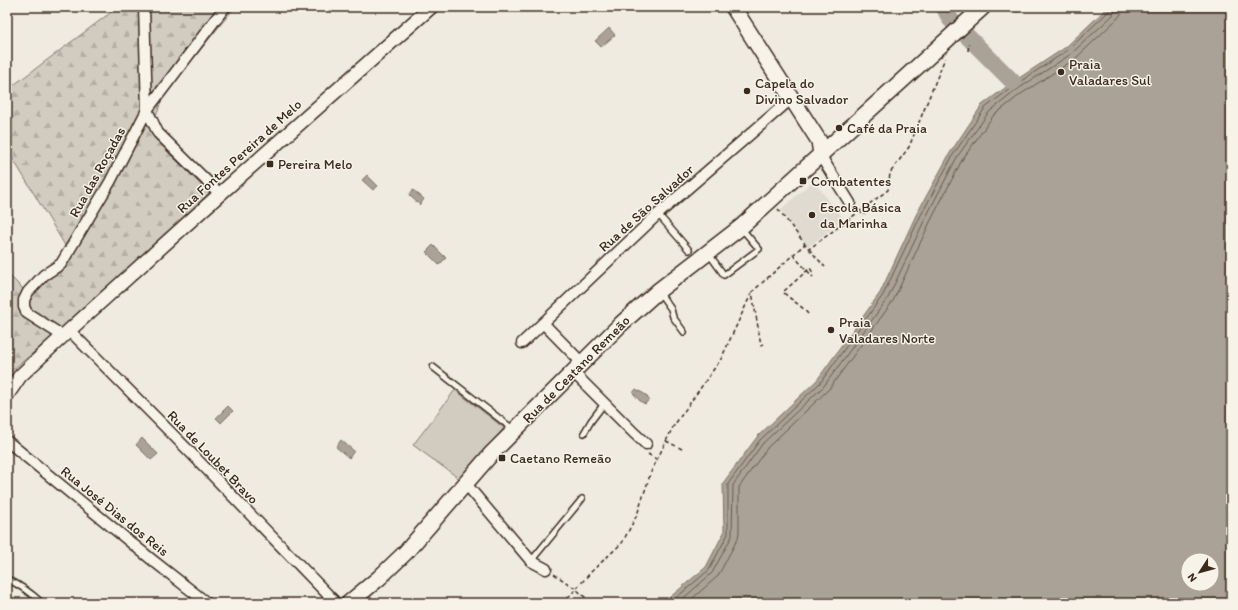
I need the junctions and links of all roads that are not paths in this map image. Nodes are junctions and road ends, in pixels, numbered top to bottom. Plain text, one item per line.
1 (144, 7) edge
2 (225, 7) edge
3 (431, 7) edge
4 (733, 7) edge
5 (983, 7) edge
6 (792, 98) junction
7 (147, 110) junction
8 (821, 154) junction
9 (220, 194) junction
10 (850, 203) dead end
11 (658, 214) junction
12 (741, 227) junction
13 (689, 250) dead end
14 (708, 253) junction
15 (658, 291) junction
16 (543, 323) junction
17 (684, 332) dead end
18 (67, 333) junction
19 (522, 343) dead end
20 (433, 367) dead end
21 (577, 368) junction
22 (7, 395) edge
23 (604, 404) junction
24 (515, 430) junction
25 (584, 433) dead end
26 (7, 441) edge
27 (645, 448) road end
28 (466, 484) junction
29 (582, 499) dead end
30 (531, 561) junction
31 (546, 569) road end
32 (7, 579) edge
33 (42, 603) edge
34 (206, 603) edge
35 (336, 603) edge
36 (349, 603) edge

1 - 7 street
2 - 7 street, Rua das Roçadas
3 - 9 street, Rua Fontes Pereira de Melo
4 - 6 main road
5 - 8 main road, Rua de Ceatano Remeão
6 - 8 main road
6 - 11 street, Rua de São Salvador
7 - 9 street
7 - 18 street, Rua das Roçadas
8 - 10 street
8 - 12 main road, Rua de Ceatano Remeão
9 - 18 street, Rua Fontes Pereira de Melo
11 - 13 lane
11 - 16 street, Rua de São Salvador
12 - 14 main road, Rua de Ceatano Remeão
12 - 14 lane
14 - 15 main road, Rua de Ceatano Remeão
15 - 17 lane
15 - 21 main road, Rua de Ceatano Remeão
16 - 19 street, Rua de São Salvador
16 - 21 street
18 - 22 street, Rua Fontes Pereira de Melo
18 - 35 street, Rua de Loubet Bravo
20 - 24 lane
21 - 23 street
21 - 24 main road, Rua de Ceatano Remeão
23 - 25 lane
23 - 27 street
24 - 28 main road, Rua de Ceatano Remeão
26 - 34 street, Rua José Dias dos Reis
28 - 30 street
28 - 36 main road, Rua de Ceatano Remeão
29 - 30 lane
30 - 31 street
32 - 33 lane

